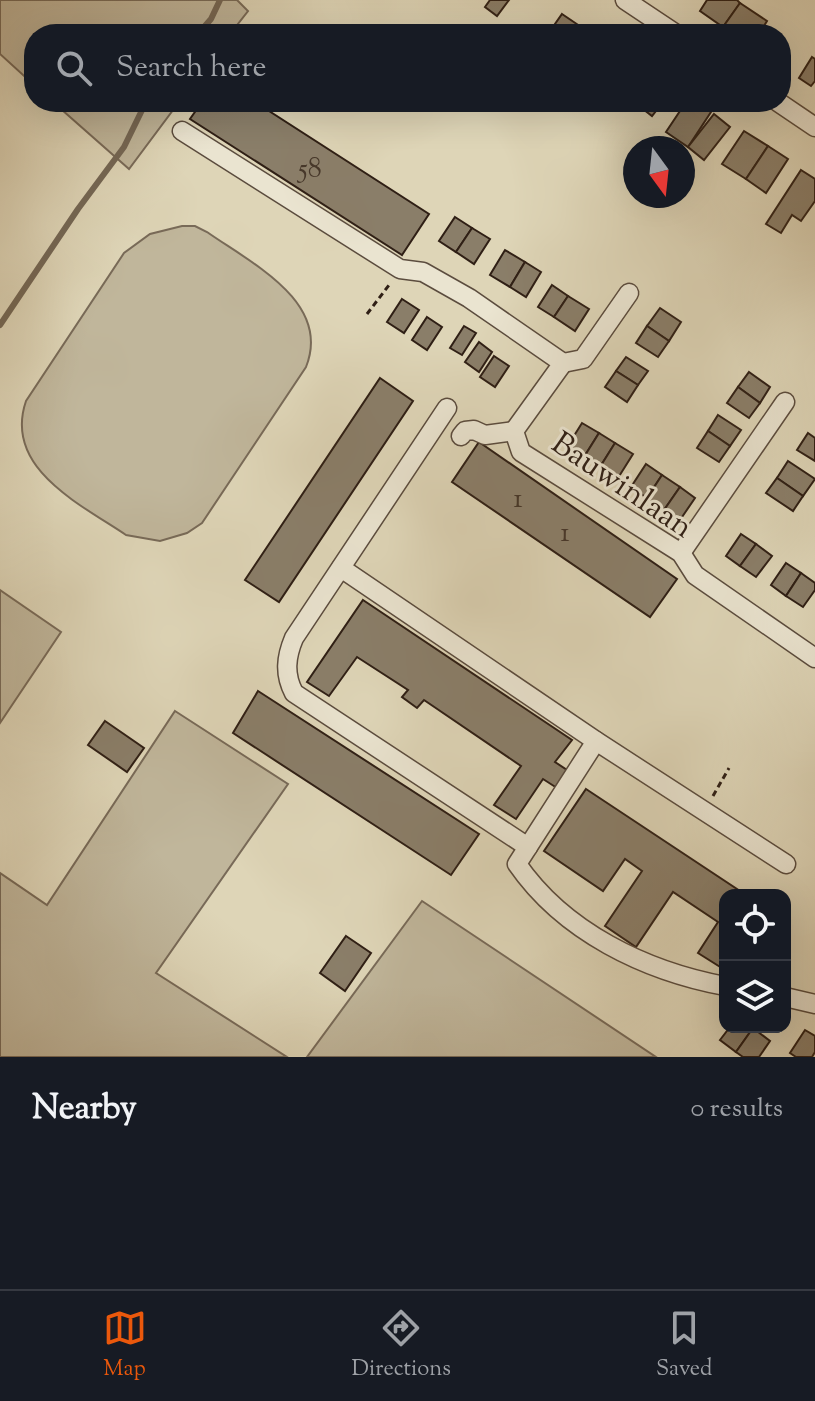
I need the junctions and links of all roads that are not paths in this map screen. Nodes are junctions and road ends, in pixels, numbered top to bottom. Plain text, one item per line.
1 (625, 0) edge
2 (661, 24) edge
3 (791, 111) edge
4 (815, 127) edge
5 (182, 131) dead end
6 (629, 293) dead end
7 (563, 363) junction
8 (785, 402) dead end
9 (447, 408) dead end
10 (514, 431) junction
11 (461, 436) dead end
12 (681, 553) junction
13 (341, 568) junction
14 (815, 658) edge
15 (596, 741) junction
16 (528, 847) junction
17 (786, 864) dead end
18 (719, 984) edge
19 (791, 998) edge
20 (815, 1004) edge

1 - 2 street
3 - 4 street
5 - 7 street
6 - 7 street, Bauwinlaan
7 - 10 street, Bauwinlaan
8 - 12 street
9 - 13 street
10 - 11 street
10 - 12 street, Bauwinlaan
12 - 14 street, Bauwinlaan
13 - 15 street
13 - 16 street
15 - 16 street
15 - 17 street
16 - 18 street
19 - 20 street

